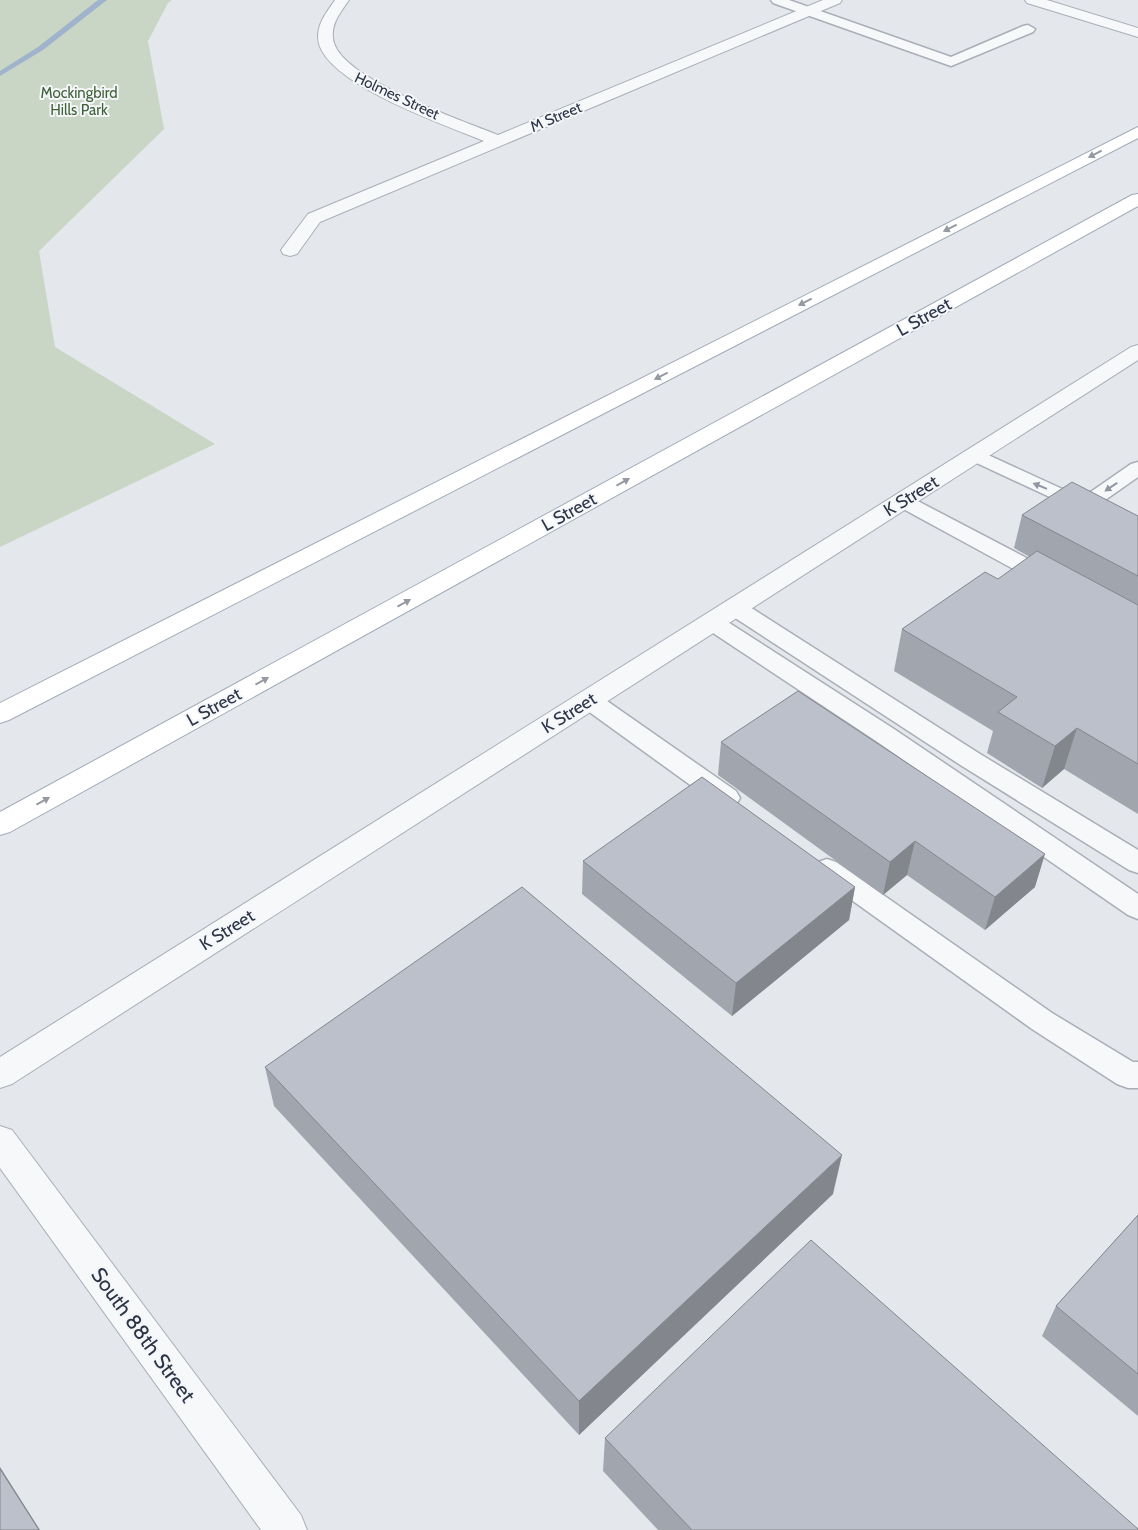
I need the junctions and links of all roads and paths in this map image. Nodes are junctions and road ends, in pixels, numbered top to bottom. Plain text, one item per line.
1 (342, 0) edge
2 (777, 0) edge
3 (835, 0) edge
4 (1032, 0) edge
5 (808, 11) junction
6 (1028, 29) dead end
7 (1138, 33) edge
8 (1138, 132) edge
9 (498, 141) junction
10 (1138, 199) edge
11 (290, 250) dead end
12 (1138, 351) edge
13 (975, 455) junction
14 (1138, 468) edge
15 (903, 500) junction
16 (1085, 505) junction
17 (1138, 532) edge
18 (1068, 590) edge
19 (734, 607) junction
20 (712, 622) junction
21 (589, 700) junction
22 (0, 714) edge
23 (751, 815) edge
24 (0, 825) edge
25 (808, 855) edge
26 (1138, 862) edge
27 (1138, 908) edge
28 (0, 1074) edge
29 (1138, 1075) edge
30 (0, 1141) edge
31 (286, 1530) edge

1 - 9 street, Holmes Street
2 - 5 lane
3 - 5 street, M Street
4 - 7 street
5 - 6 lane
5 - 9 street, M Street
8 -> 22 main road
9 - 11 street, M Street
24 -> 10 main road, L Street
12 - 13 street, K Street
13 - 15 street, K Street
16 -> 13 lane
14 -> 16 lane
15 - 18 lane
15 - 19 street, K Street
16 - 17 lane
19 - 20 street, K Street
19 - 26 lane
20 - 21 street, K Street
20 - 27 lane
21 - 23 lane
21 - 28 street, K Street
25 - 29 lane
30 - 31 street, South 88th Street

